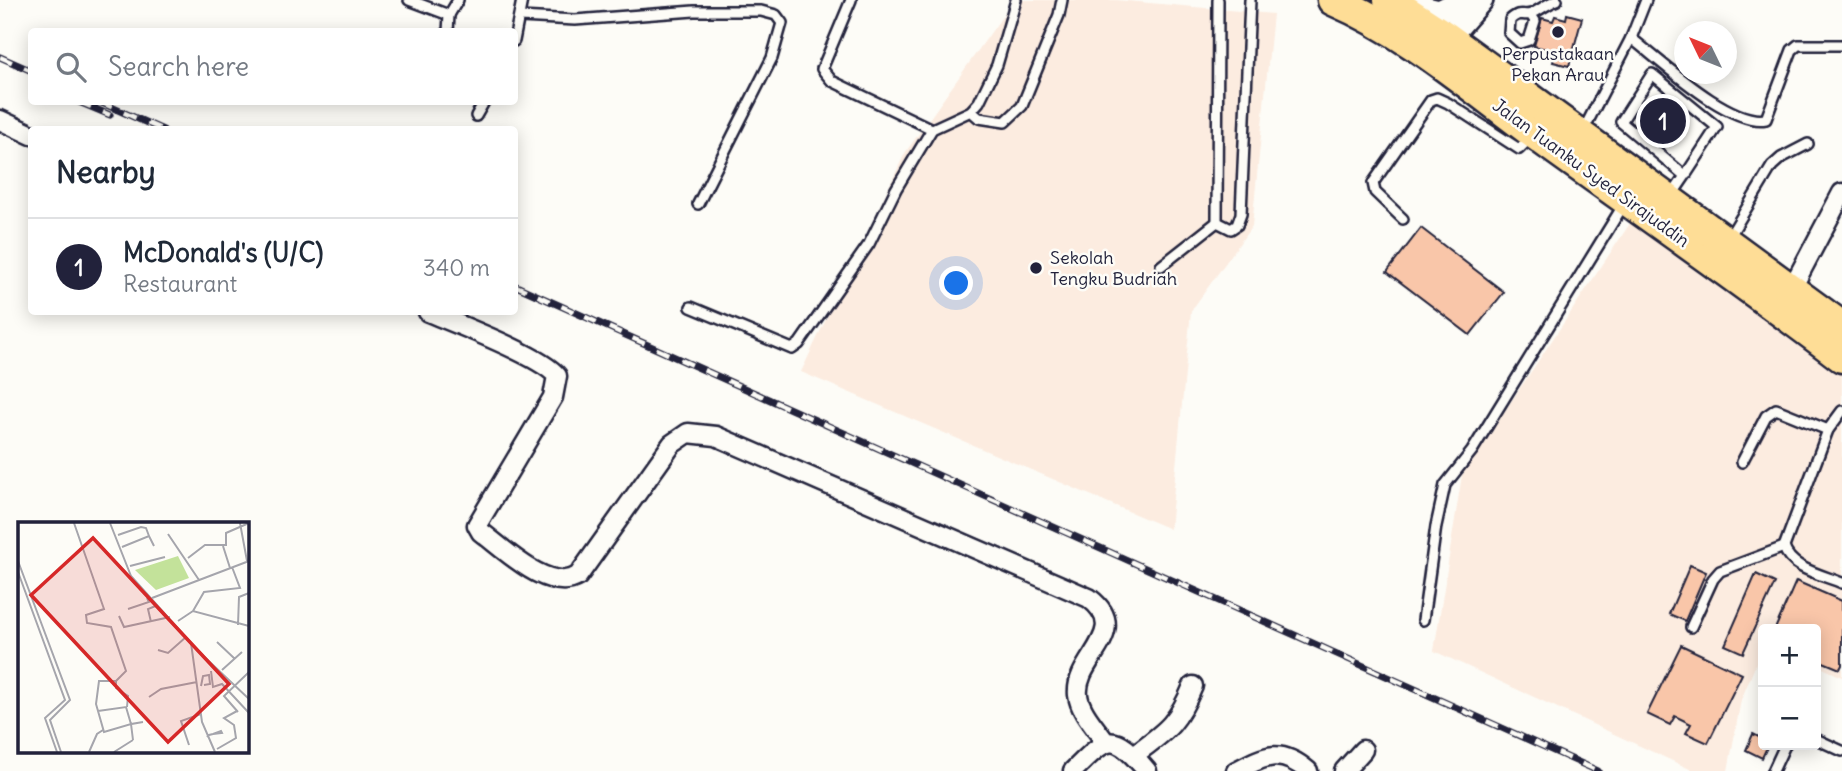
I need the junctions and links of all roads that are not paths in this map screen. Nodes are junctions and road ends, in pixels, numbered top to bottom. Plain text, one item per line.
1 (409, 0) edge
2 (458, 0) edge
3 (522, 0) edge
4 (851, 0) edge
5 (1016, 0) edge
6 (1062, 0) edge
7 (1218, 0) edge
8 (1250, 0) edge
9 (1333, 0) edge
10 (1390, 0) edge
11 (1464, 0) edge
12 (1481, 0) edge
13 (1557, 0) edge
14 (1646, 0) edge
15 (449, 15) junction
16 (1531, 15) dead end
17 (520, 18) junction
18 (448, 28) edge
19 (517, 28) edge
20 (1631, 38) junction
21 (1842, 45) edge
22 (1439, 47) junction
23 (482, 105) edge
24 (971, 111) junction
25 (476, 116) dead end
26 (0, 120) edge
27 (932, 129) junction
28 (28, 133) edge
29 (1534, 133) junction
30 (1580, 136) junction
31 (1808, 144) dead end
32 (1677, 187) junction
33 (1842, 193) edge
34 (1626, 200) junction
35 (698, 204) dead end
36 (1403, 219) dead end
37 (1217, 222) junction
38 (1727, 241) junction
39 (1161, 266) dead end
40 (1791, 290) junction
41 (691, 307) dead end
42 (435, 315) edge
43 (1842, 327) edge
44 (1842, 357) edge
45 (1842, 411) edge
46 (1828, 430) junction
47 (1742, 462) dead end
48 (1784, 547) junction
49 (1842, 583) edge
50 (1423, 620) dead end
51 (1691, 627) dead end
52 (1193, 687) dead end
53 (1821, 741) edge
54 (1106, 743) junction
55 (1363, 750) dead end
56 (1783, 750) edge
57 (1842, 751) edge
58 (1134, 755) junction
59 (1073, 771) edge
60 (1147, 771) edge
61 (1236, 771) edge
62 (1308, 771) edge
63 (1344, 771) edge
64 (1773, 771) edge

1 - 15 lane
2 - 15 lane
3 - 17 lane
4 - 27 lane
5 - 24 lane
6 - 24 lane
7 - 37 lane
8 - 37 lane
9 - 22 highway, Jalan Tuanku Syed Sirajuddin
10 - 11 street
10 - 22 highway, Jalan Tuanku Syed Sirajuddin
12 - 22 street
13 - 16 lane
14 - 20 lane
15 - 18 lane
17 - 19 lane
17 - 35 lane
20 - 21 lane
20 - 30 lane
22 - 29 highway, Jalan Tuanku Syed Sirajuddin
22 - 30 highway, Jalan Tuanku Syed Sirajuddin
23 - 25 lane
24 - 27 lane
26 - 28 street
27 - 41 lane
29 - 34 highway, Jalan Tuanku Syed Sirajuddin
29 - 36 lane
30 - 32 highway, Jalan Tuanku Syed Sirajuddin
31 - 38 lane
32 - 32 lane
32 - 38 highway, Jalan Tuanku Syed Sirajuddin
33 - 40 street
34 - 44 highway, Jalan Tuanku Syed Sirajuddin
34 - 50 lane
37 - 39 lane
38 - 40 highway, Jalan Tuanku Syed Sirajuddin
40 - 43 highway, Jalan Tuanku Syed Sirajuddin
42 - 54 street
45 - 46 lane
46 - 47 lane
46 - 48 lane
48 - 49 lane
48 - 51 lane
52 - 58 street
53 - 57 lane
54 - 58 street
54 - 59 street
55 - 63 street
56 - 64 lane
58 - 60 street
61 - 62 street

